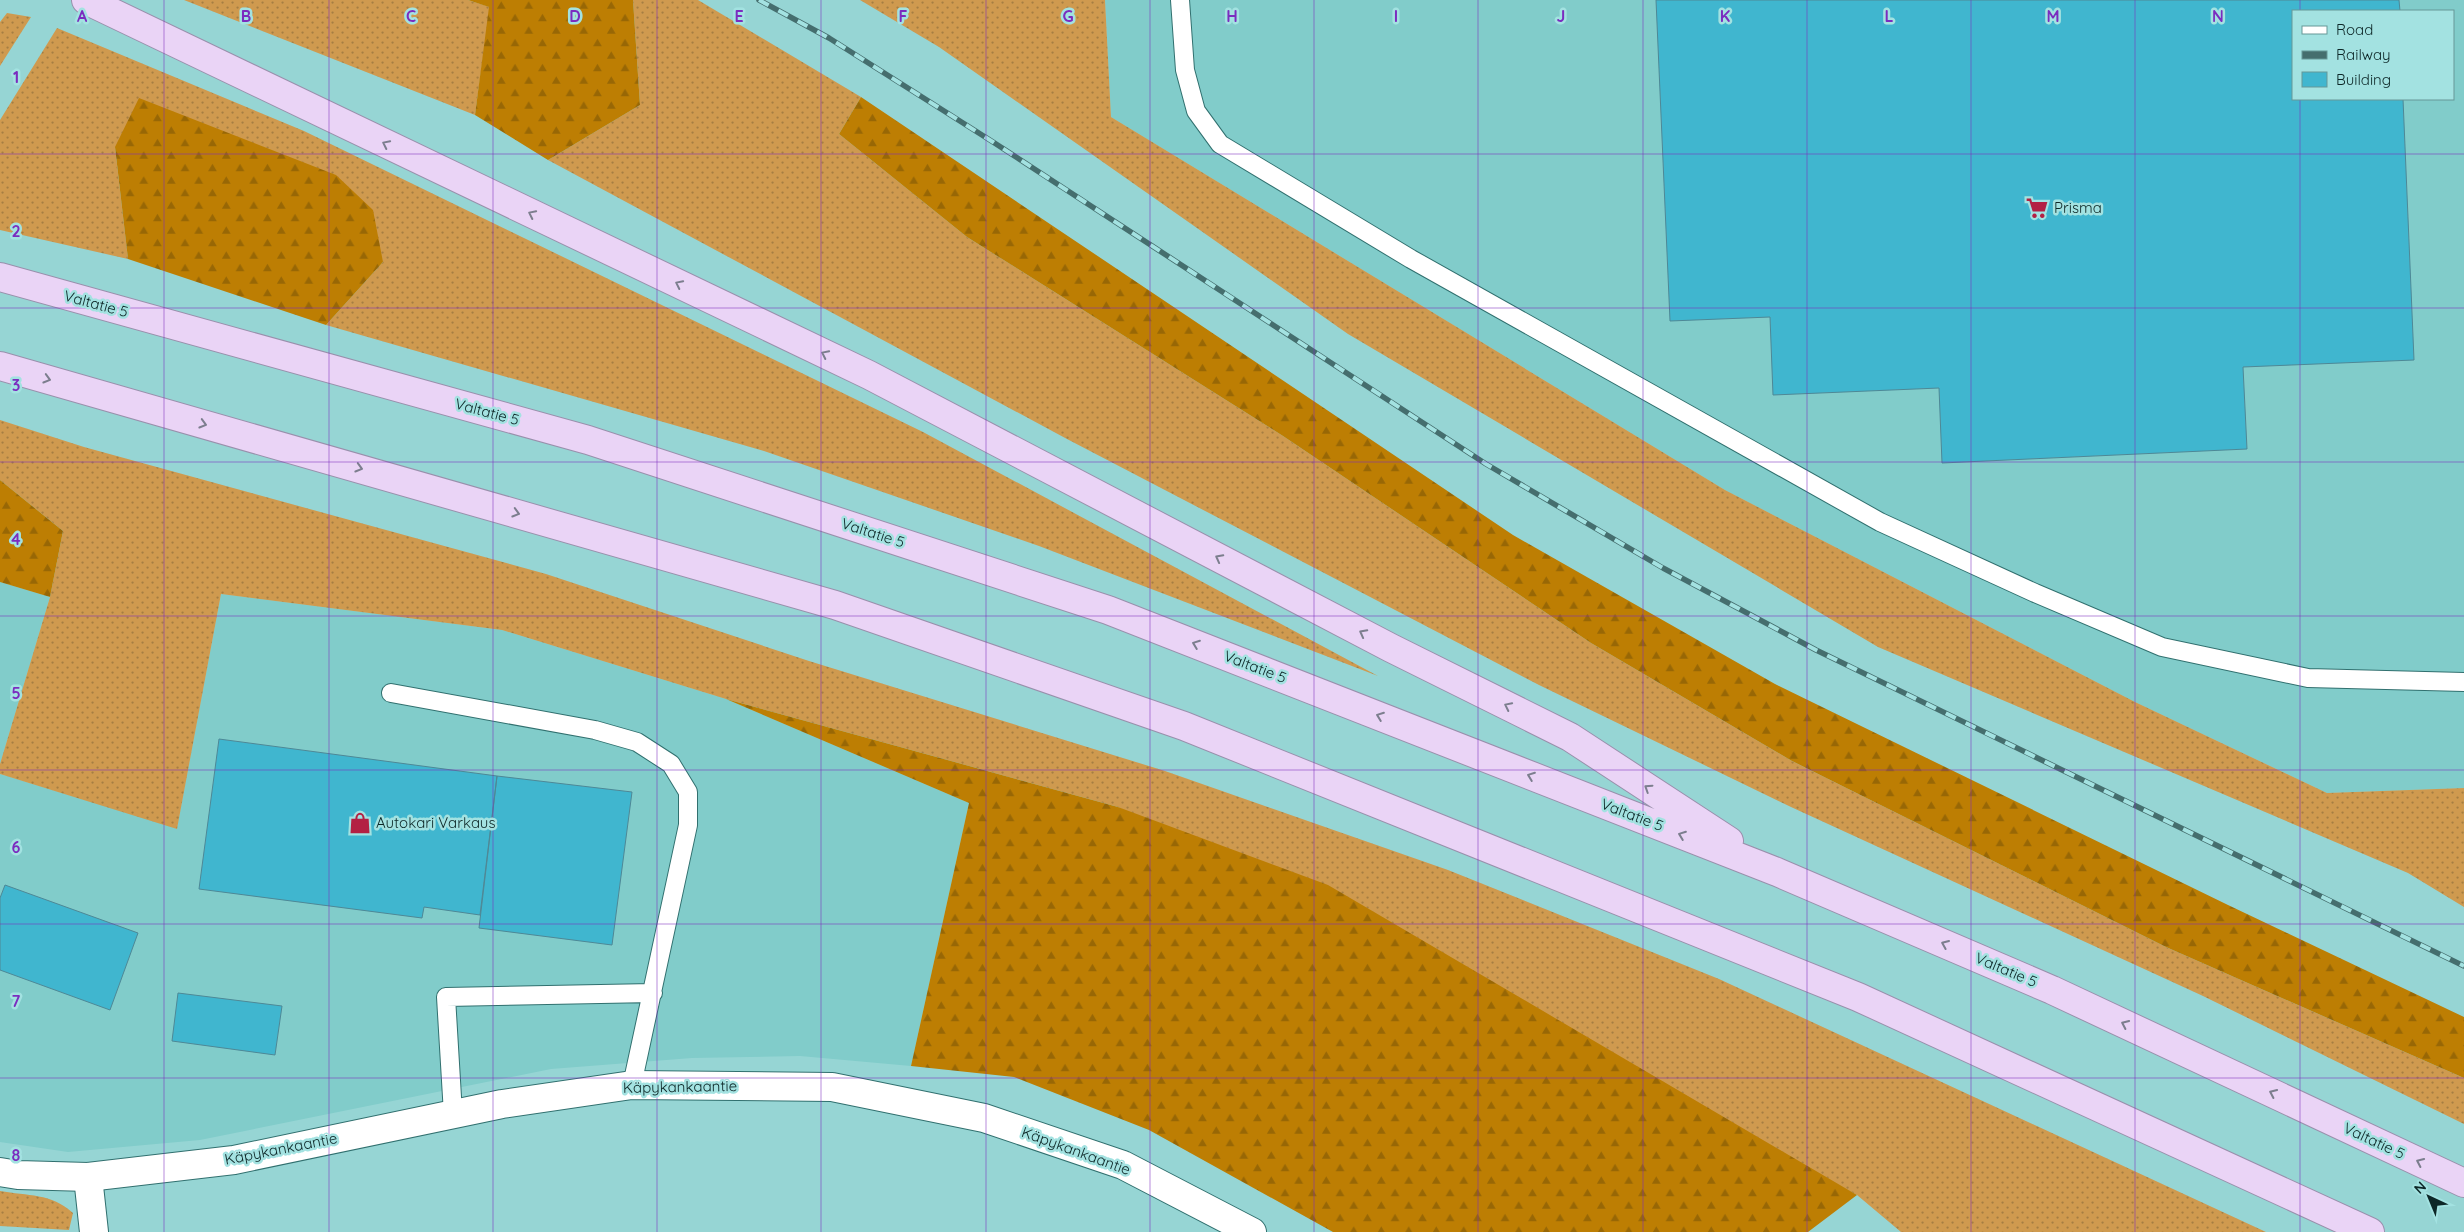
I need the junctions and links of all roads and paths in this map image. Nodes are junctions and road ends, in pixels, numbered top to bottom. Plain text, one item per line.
1 (86, 0) edge
2 (1180, 0) edge
3 (0, 277) edge
4 (0, 366) edge
5 (2464, 682) edge
6 (392, 693) dead end
7 (1777, 872) junction
8 (653, 993) junction
9 (632, 1085) junction
10 (453, 1114) junction
11 (0, 1172) edge
12 (88, 1177) junction
13 (2464, 1183) edge
14 (94, 1232) edge
15 (1252, 1232) edge
16 (2370, 1232) edge

7 -> 1 highway
2 - 5 lane
7 -> 3 highway, Valtatie 5
4 -> 16 highway
6 - 8 lane
13 -> 7 highway, Valtatie 5
8 - 9 lane
8 - 10 lane
9 - 10 street, Käpykankaantie
9 - 15 street, Käpykankaantie
10 - 12 street, Käpykankaantie
11 - 12 street, Käpykankaantie
12 - 14 street

